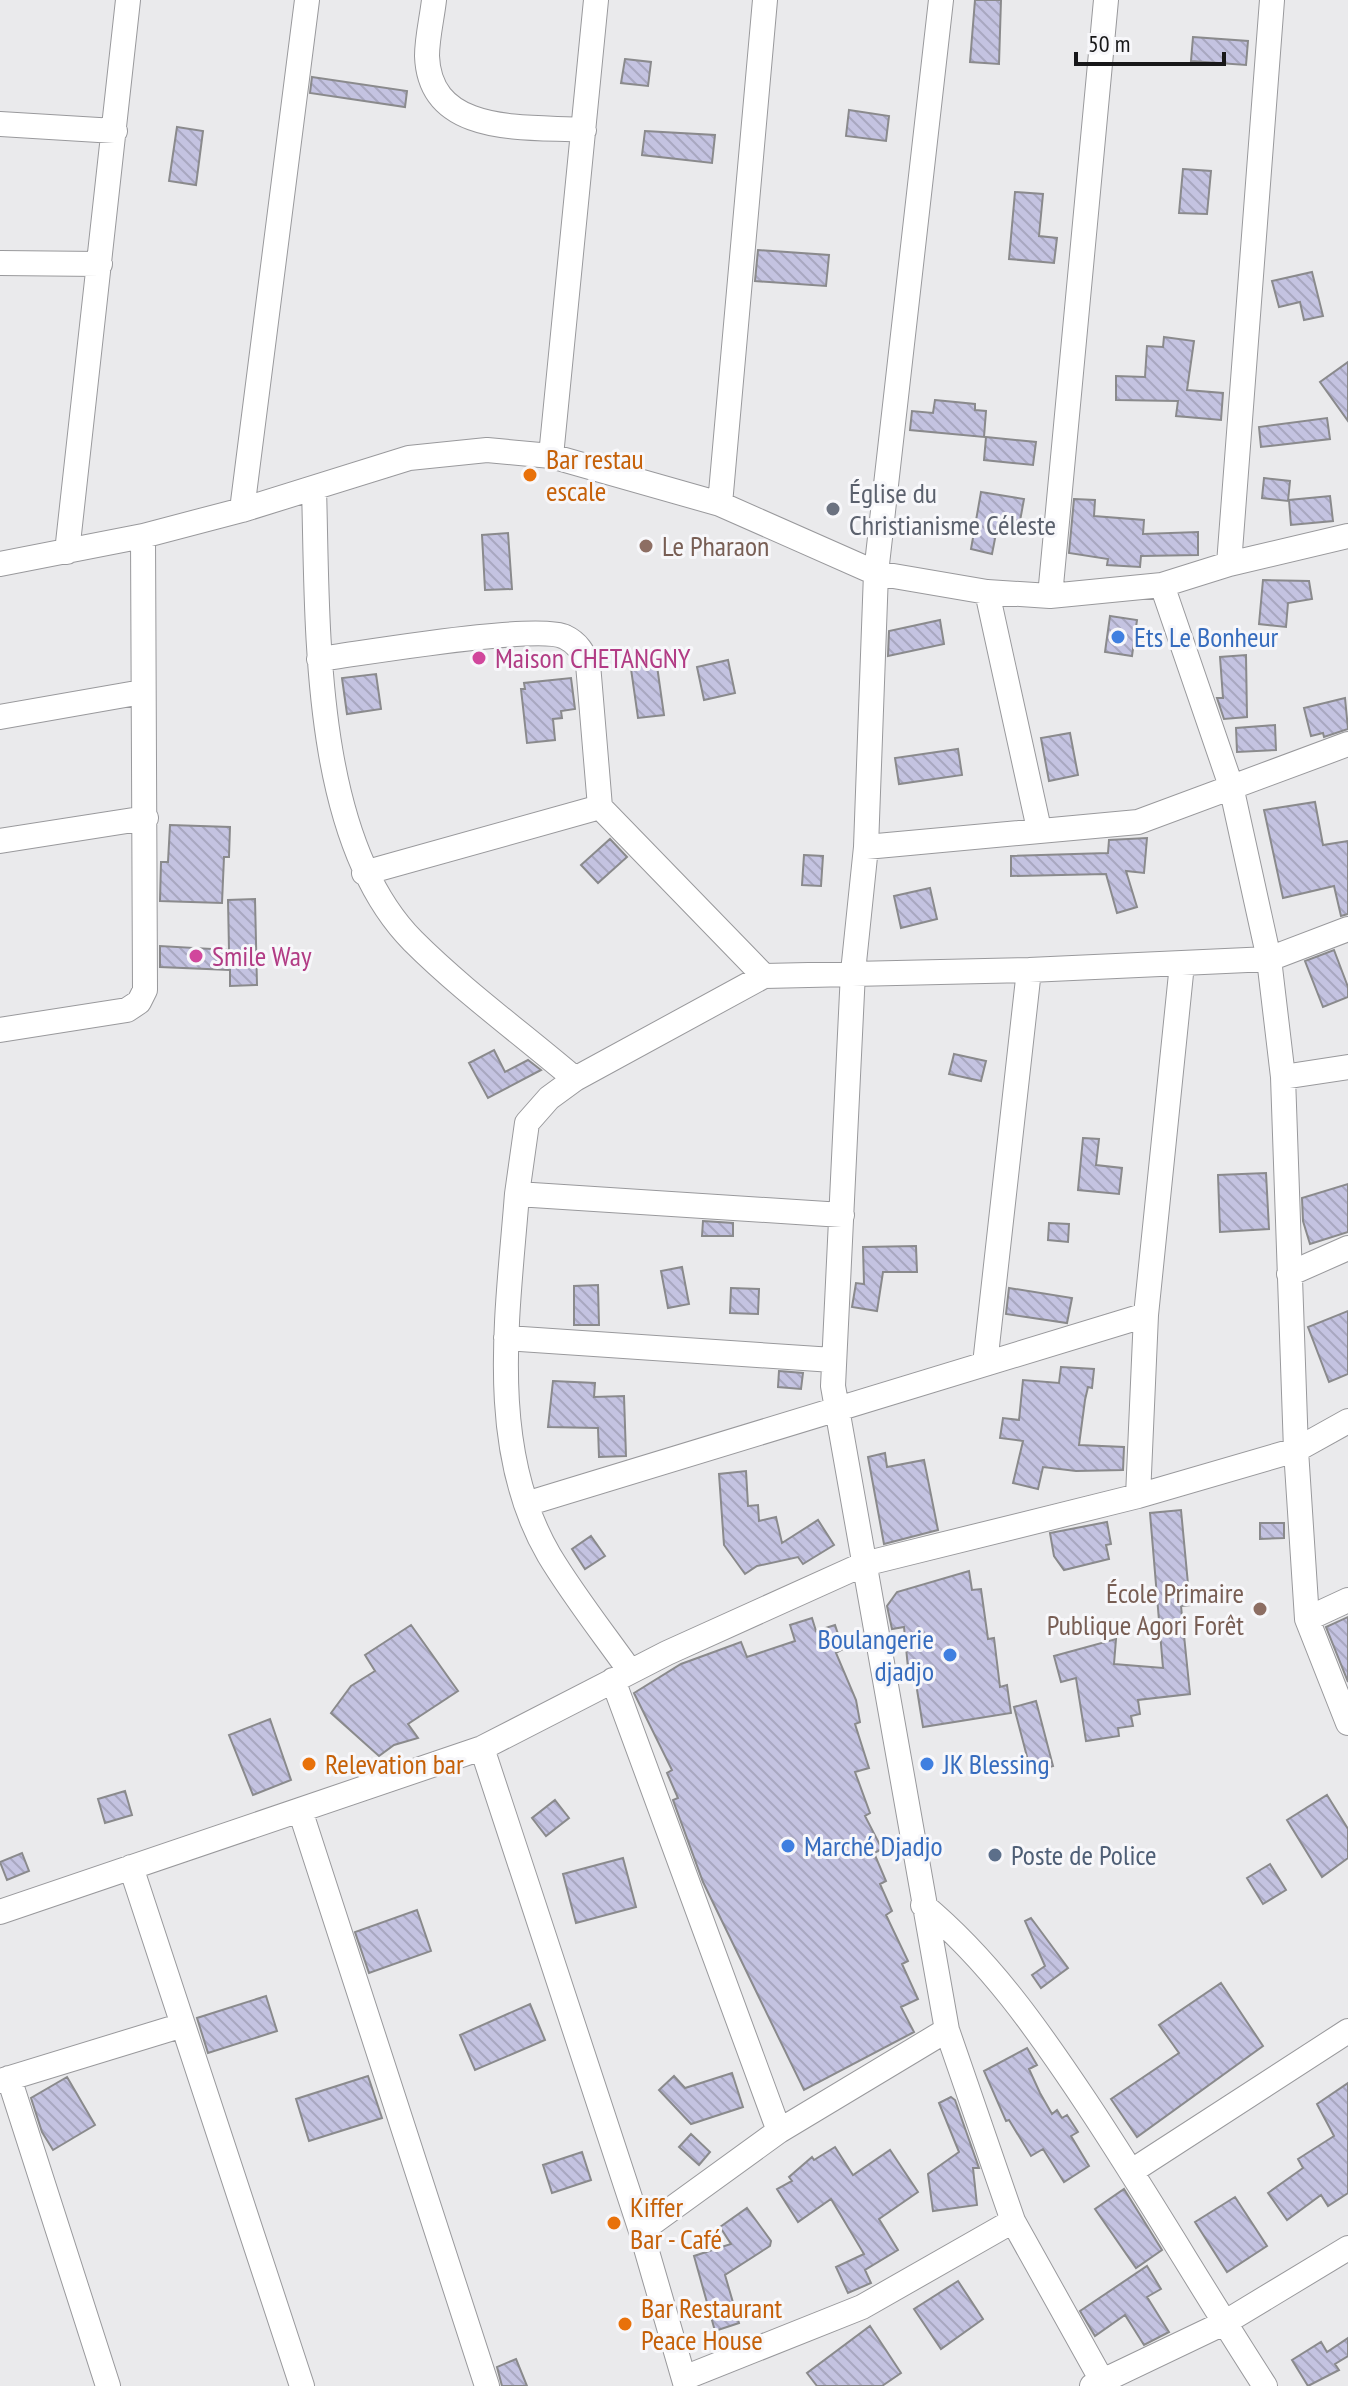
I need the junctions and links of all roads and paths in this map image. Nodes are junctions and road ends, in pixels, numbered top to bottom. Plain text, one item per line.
1 (128, 0) edge
2 (307, 0) edge
3 (434, 0) edge
4 (596, 0) edge
5 (765, 0) edge
6 (941, 0) edge
7 (1106, 0) edge
8 (1272, 0) edge
9 (0, 124) edge
10 (584, 130) junction
11 (115, 131) junction
12 (0, 263) edge
13 (100, 264) junction
14 (551, 456) junction
15 (314, 488) junction
16 (720, 504) junction
17 (242, 510) junction
18 (143, 536) junction
19 (1348, 536) edge
20 (67, 552) junction
21 (0, 564) edge
22 (1229, 564) junction
23 (876, 573) junction
24 (1162, 585) junction
25 (987, 592) junction
26 (1050, 596) junction
27 (319, 659) junction
28 (142, 692) junction
29 (0, 717) edge
30 (1348, 744) edge
31 (1231, 786) junction
32 (600, 807) junction
33 (146, 818) junction
34 (1039, 829) junction
35 (0, 841) edge
36 (866, 847) junction
37 (364, 873) junction
38 (1348, 929) edge
39 (1269, 959) junction
40 (1182, 964) junction
41 (1029, 970) junction
42 (853, 972) junction
43 (764, 976) junction
44 (0, 1030) edge
45 (1348, 1067) edge
46 (1283, 1077) junction
47 (575, 1079) junction
48 (517, 1194) junction
49 (842, 1215) junction
50 (1348, 1248) edge
51 (1289, 1274) junction
52 (1146, 1315) junction
53 (506, 1338) junction
54 (833, 1360) junction
55 (985, 1364) junction
56 (836, 1412) junction
57 (1348, 1421) edge
58 (1296, 1450) junction
59 (1138, 1496) junction
60 (526, 1504) junction
61 (864, 1564) junction
62 (1348, 1600) edge
63 (1307, 1619) junction
64 (621, 1676) junction
65 (1348, 1723) edge
66 (482, 1748) junction
67 (300, 1810) junction
68 (131, 1867) junction
69 (923, 1905) junction
70 (0, 1912) edge
71 (183, 2025) junction
72 (947, 2030) junction
73 (1348, 2031) edge
74 (4, 2079) edge
75 (779, 2131) junction
76 (1132, 2171) junction
77 (1013, 2221) junction
78 (641, 2231) junction
79 (1348, 2248) edge
80 (1224, 2323) junction
81 (685, 2382) edge
82 (1100, 2384) edge
83 (108, 2386) edge
84 (302, 2386) edge
85 (487, 2386) edge
86 (1265, 2386) edge

1 - 11 street
2 - 17 street
3 - 10 street
4 - 10 street
5 - 16 street
6 - 23 street
7 - 26 street
8 - 22 street
9 - 11 street
10 - 14 street
11 - 13 street
12 - 13 street
13 - 20 street
14 - 15 street
14 - 16 street
15 - 17 street
15 - 27 street
16 - 23 street
17 - 18 street
18 - 20 street
18 - 28 street
19 - 22 street
20 - 21 street
22 - 24 street
23 - 25 street
23 - 36 street
24 - 26 street
24 - 31 street
25 - 26 street
25 - 34 street
27 - 32 street
27 - 37 street
28 - 29 street
28 - 33 street
30 - 31 street
31 - 34 street
31 - 39 street
32 - 37 street
32 - 43 street
33 - 35 street
33 - 44 street
34 - 36 street
36 - 42 street
37 - 47 street
38 - 39 street
39 - 40 street
39 - 46 street
40 - 41 street
40 - 52 street
41 - 42 street
41 - 55 street
42 - 43 street
42 - 49 street
43 - 47 street
45 - 46 street
46 - 51 street
47 - 48 street
48 - 49 street
48 - 53 street
49 - 54 street
50 - 51 street
51 - 58 street
52 - 55 street
52 - 59 street
53 - 54 street
53 - 60 street
54 - 56 street
55 - 56 street
56 - 60 street
56 - 61 street
57 - 58 street
58 - 59 street
58 - 63 street
59 - 61 street
60 - 64 street
61 - 64 street
61 - 69 street
62 - 63 street
63 - 65 street
64 - 66 street
64 - 75 street
66 - 67 street
66 - 78 street
67 - 68 street
67 - 85 street
68 - 70 street
68 - 71 street
69 - 72 street
69 - 76 street
71 - 74 street
71 - 84 street
72 - 75 street
72 - 77 street
73 - 76 street
74 - 83 street
75 - 78 street
76 - 80 street
77 - 81 street
77 - 82 street
78 - 81 street
79 - 80 street
80 - 82 street
80 - 86 street

